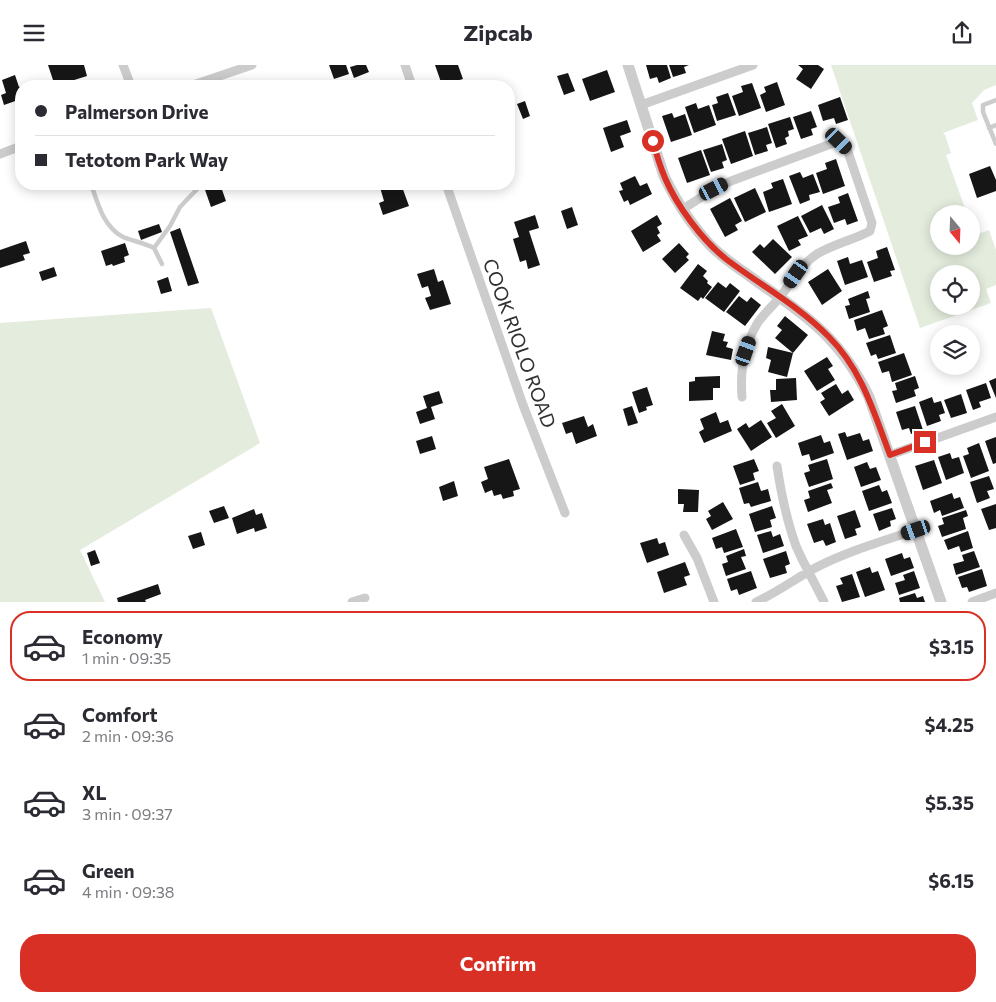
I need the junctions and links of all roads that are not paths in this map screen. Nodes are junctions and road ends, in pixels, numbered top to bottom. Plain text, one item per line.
1 (123, 65) edge
2 (252, 65) edge
3 (404, 65) edge
4 (628, 65) edge
5 (753, 65) edge
6 (129, 80) edge
7 (216, 80) edge
8 (410, 80) edge
9 (996, 100) edge
10 (641, 105) junction
11 (996, 125) edge
12 (989, 128) junction
13 (996, 144) edge
14 (15, 149) edge
15 (0, 154) edge
16 (92, 190) edge
17 (196, 190) edge
18 (448, 190) edge
19 (683, 209) junction
20 (154, 248) junction
21 (162, 264) dead end
22 (780, 297) junction
23 (742, 397) dead end
24 (996, 417) edge
25 (890, 455) junction
26 (778, 466) dead end
27 (565, 513) dead end
28 (916, 530) junction
29 (684, 535) dead end
30 (809, 572) junction
31 (996, 593) edge
32 (365, 598) dead end
33 (352, 602) edge
34 (714, 602) edge
35 (756, 602) edge
36 (824, 602) edge
37 (941, 602) edge
38 (972, 602) edge

1 - 6 street
2 - 7 street
3 - 8 street
4 - 10 street
5 - 10 street
9 - 12 lane
10 - 19 street
11 - 12 lane
12 - 13 lane
14 - 15 street
16 - 20 lane
17 - 20 lane
18 - 27 street, COOK RIOLO ROAD
19 - 22 street
19 - 22 street
20 - 21 lane
22 - 23 street
22 - 25 street
24 - 25 street
25 - 28 street
26 - 30 street
28 - 30 street
28 - 37 street
29 - 34 street
30 - 35 street
30 - 36 street
31 - 38 street
32 - 33 street

